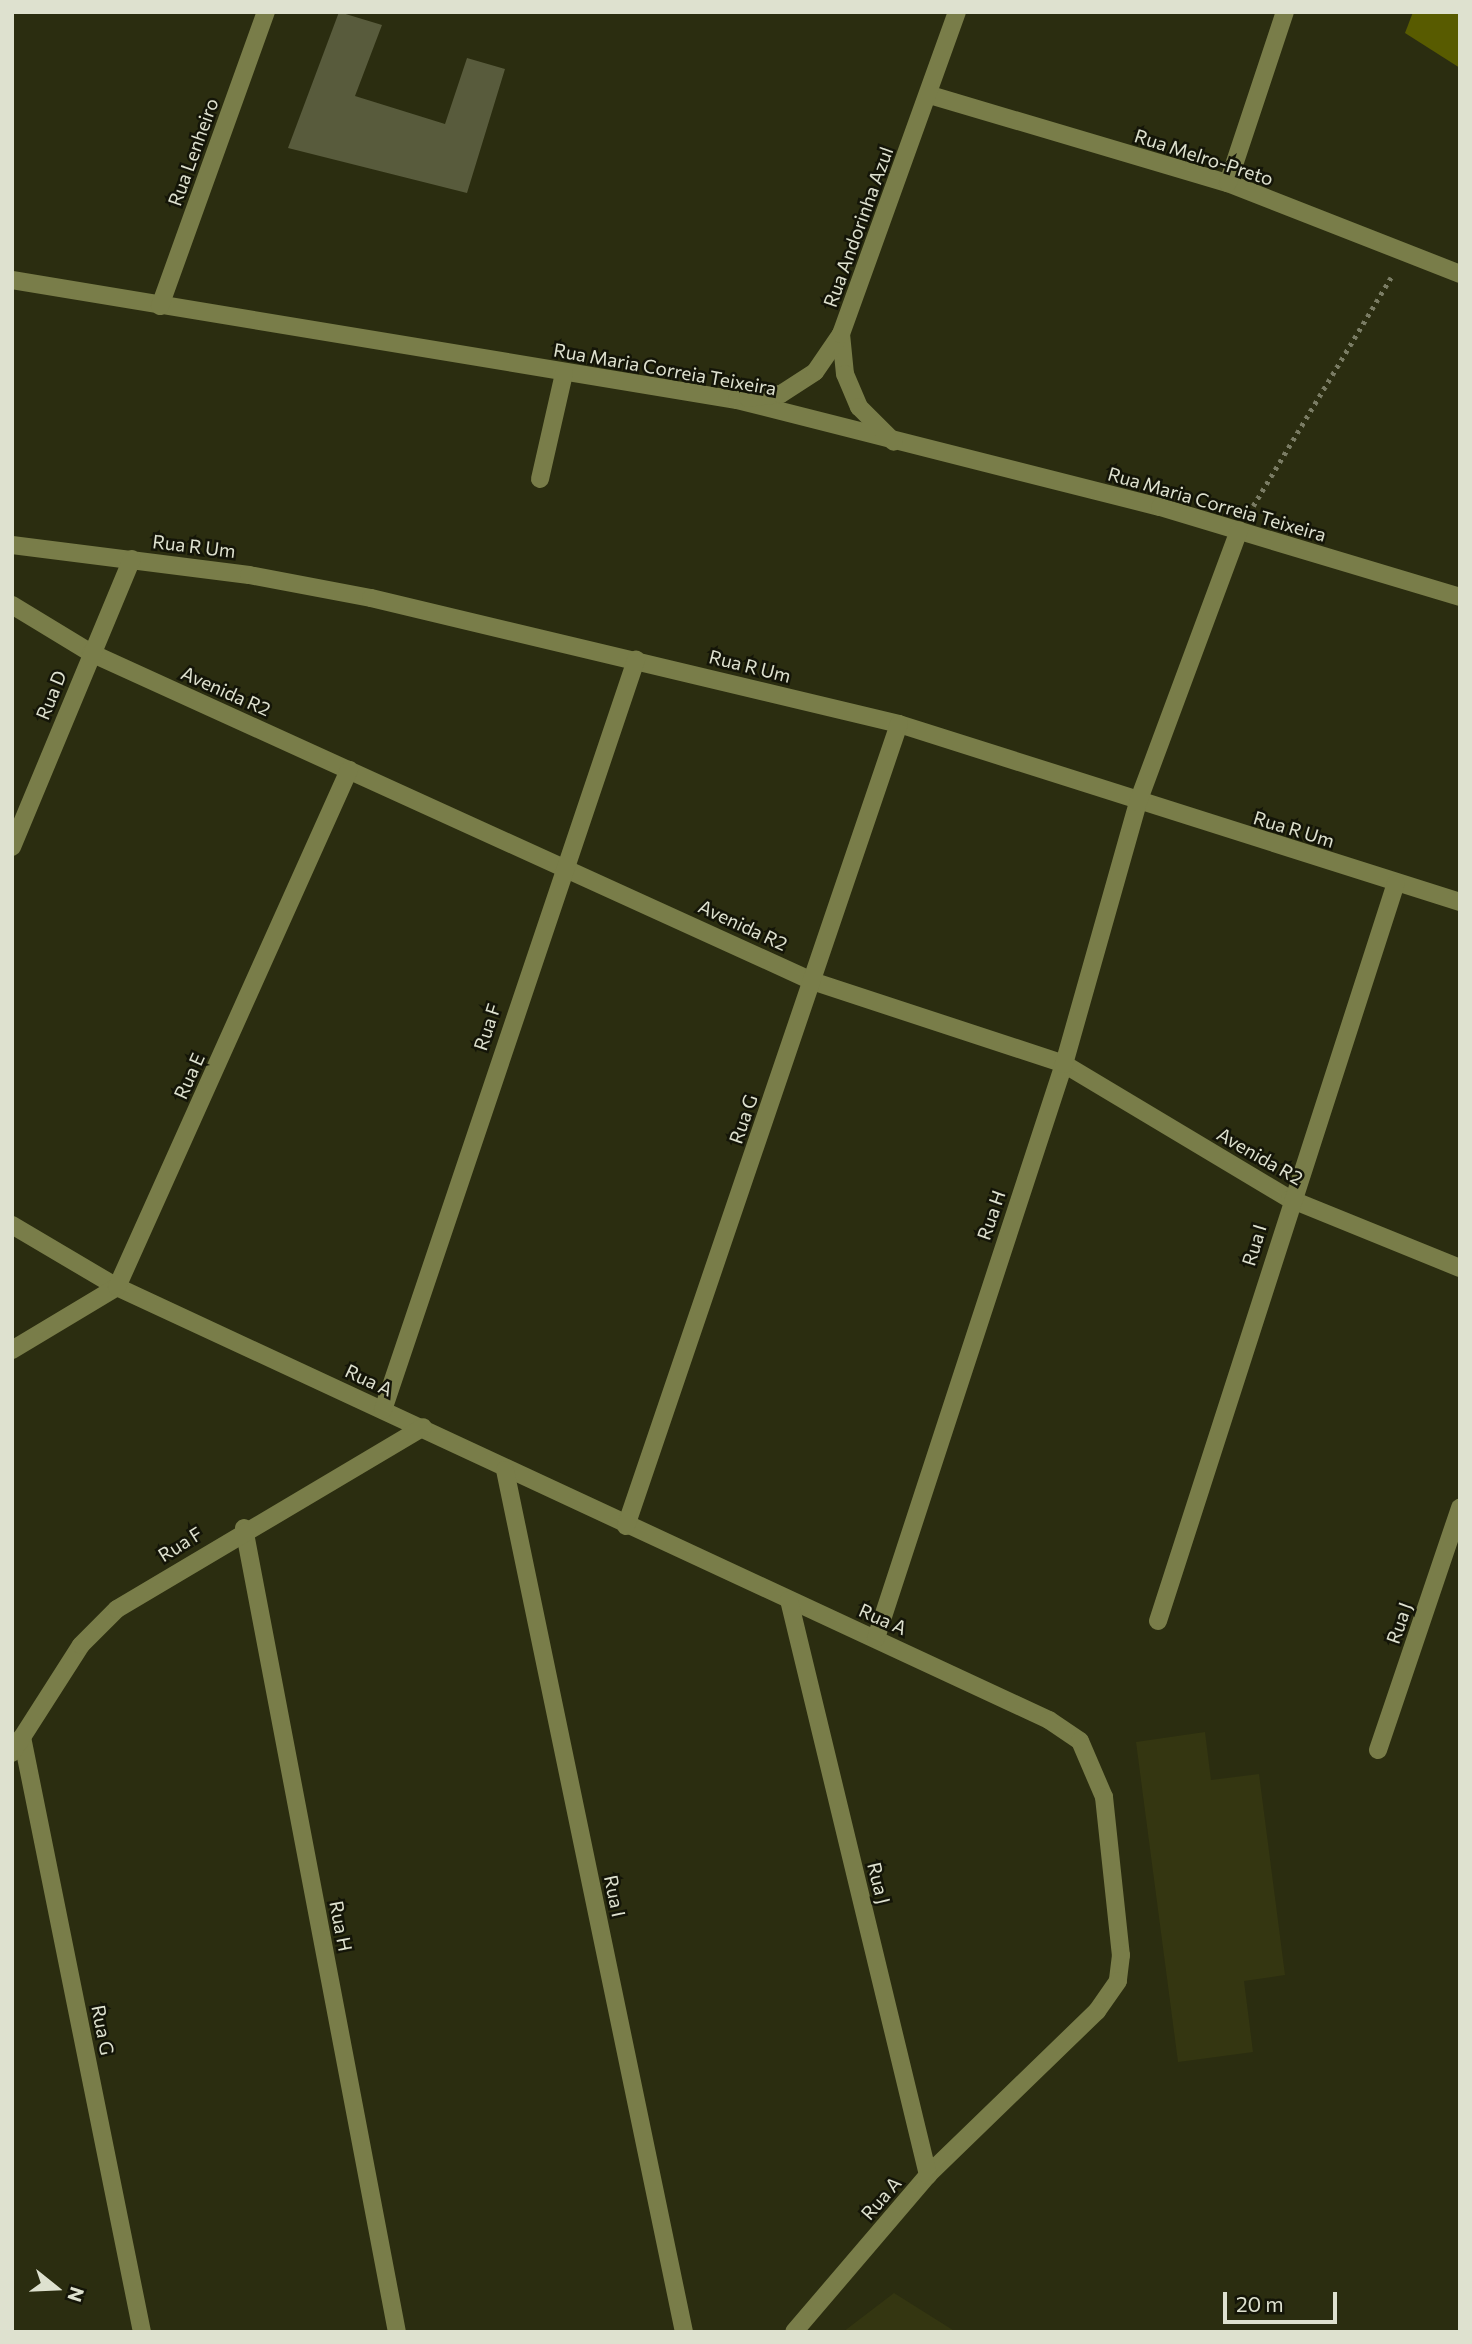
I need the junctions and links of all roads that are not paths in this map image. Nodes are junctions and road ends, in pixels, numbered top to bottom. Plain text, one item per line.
1 (266, 12) edge
2 (1285, 12) edge
3 (955, 14) edge
4 (930, 95) junction
5 (1228, 183) junction
6 (1460, 274) edge
7 (12, 280) edge
8 (160, 306) junction
9 (841, 334) junction
10 (564, 373) junction
11 (737, 400) junction
12 (894, 442) junction
13 (540, 479) dead end
14 (1239, 530) junction
15 (12, 545) edge
16 (132, 559) junction
17 (1460, 597) edge
18 (12, 606) edge
19 (91, 653) junction
20 (636, 660) junction
21 (899, 724) junction
22 (349, 769) junction
23 (1138, 802) junction
24 (12, 847) edge
25 (563, 863) junction
26 (1396, 883) junction
27 (1460, 902) edge
28 (812, 981) junction
29 (1064, 1063) junction
30 (1290, 1199) junction
31 (12, 1225) edge
32 (1460, 1268) edge
33 (117, 1287) junction
34 (12, 1350) edge
35 (383, 1410) junction
36 (423, 1427) junction
37 (505, 1469) junction
38 (1460, 1508) edge
39 (626, 1526) junction
40 (244, 1528) junction
41 (789, 1600) junction
42 (1158, 1621) dead end
43 (876, 1638) junction
44 (22, 1737) junction
45 (1378, 1750) dead end
46 (12, 1753) edge
47 (928, 2175) junction
48 (142, 2332) edge
49 (397, 2332) edge
50 (684, 2332) edge
51 (794, 2332) edge

1 - 8 street, Rua Lenheiro
2 - 5 street
3 - 4 street, Rua Andorinha Azul
4 - 5 street, Rua Melro-Preto
4 - 9 street, Rua Andorinha Azul
5 - 6 street, Rua Melro-Preto
7 - 8 street, Rua Maria Correia Teixeira
8 - 10 street, Rua Maria Correia Teixeira
9 - 11 street, Rua Andorinha Azul
9 - 12 street
10 - 11 street, Rua Maria Correia Teixeira
10 - 13 street
11 - 12 street, Rua Maria Correia Teixeira
12 - 14 street, Rua Maria Correia Teixeira
14 - 17 street, Rua Maria Correia Teixeira
14 - 23 street, Rua H
15 - 16 street, Rua R Um
16 - 19 street, Rua D
16 - 20 street, Rua R Um
18 - 19 street, Avenida R2
19 - 22 street, Avenida R2
19 - 24 street, Rua D
20 - 21 street, Rua R Um
20 - 25 street, Rua F
21 - 23 street, Rua R Um
21 - 28 street, Rua G
22 - 25 street, Avenida R2
22 - 33 street, Rua E
23 - 26 street, Rua R Um
23 - 29 street, Rua H
25 - 28 street, Avenida R2
25 - 35 street, Rua F
26 - 27 street, Rua R Um
26 - 30 street, Rua I
28 - 29 street, Avenida R2
28 - 39 street, Rua G
29 - 30 street, Avenida R2
29 - 43 street, Rua H
30 - 32 street, Avenida R2
30 - 42 street, Rua I
31 - 33 street, Rua A
33 - 34 street
33 - 35 street, Rua A
35 - 36 street, Rua A
36 - 37 street, Rua A
36 - 40 street, Rua F
37 - 39 street, Rua A
37 - 50 street, Rua I
38 - 45 street, Rua J
39 - 41 street, Rua A
40 - 44 street, Rua F
40 - 49 street, Rua H
41 - 43 street, Rua A
41 - 47 street, Rua J
43 - 47 street, Rua A
44 - 46 street, Rua F
44 - 48 street, Rua G
47 - 51 street, Rua A

